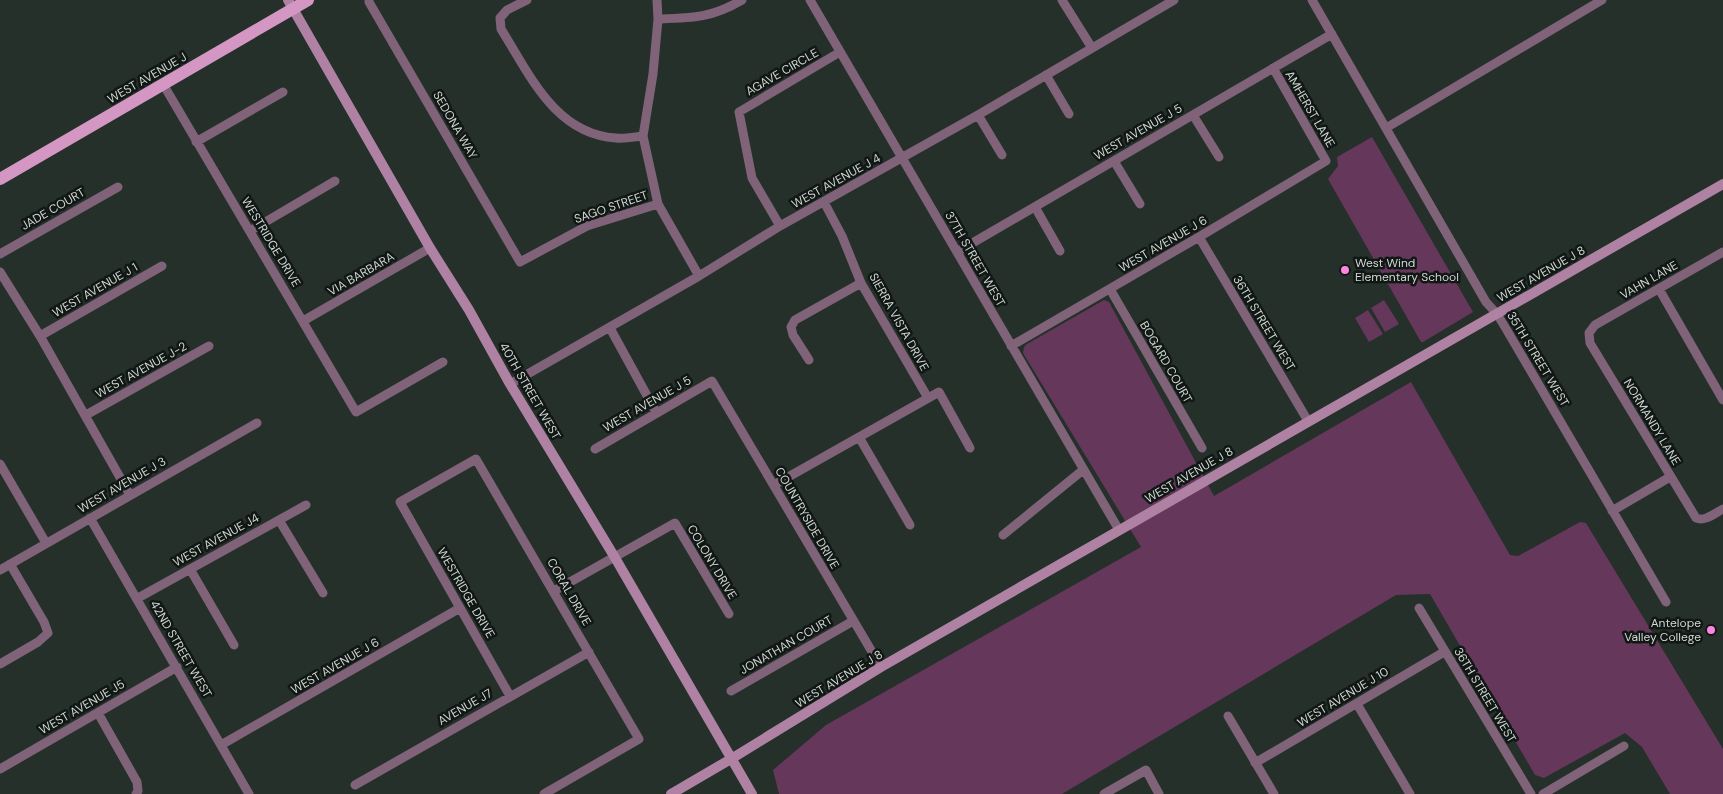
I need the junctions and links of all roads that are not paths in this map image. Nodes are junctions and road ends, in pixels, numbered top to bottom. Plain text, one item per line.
1 (308, 0) edge
2 (527, 0) edge
3 (657, 0) edge
4 (742, 0) edge
5 (810, 0) edge
6 (1062, 0) edge
7 (1174, 0) edge
8 (1312, 0) edge
9 (1602, 0) edge
10 (369, 1) edge
11 (290, 4) edge
12 (1160, 4) edge
13 (658, 19) junction
14 (1332, 34) junction
15 (1092, 48) junction
16 (840, 52) junction
17 (1273, 68) junction
18 (1046, 75) junction
19 (163, 84) junction
20 (283, 92) dead end
21 (1069, 114) dead end
22 (978, 115) junction
23 (1193, 115) junction
24 (1386, 128) junction
25 (642, 136) junction
26 (196, 142) junction
27 (1002, 155) dead end
28 (1218, 157) dead end
29 (902, 158) junction
30 (1114, 161) junction
31 (1326, 161) joint
32 (0, 179) edge
33 (336, 181) dead end
34 (1723, 184) edge
35 (118, 187) dead end
36 (824, 202) junction
37 (658, 204) junction
38 (1140, 204) dead end
39 (1035, 207) junction
40 (780, 226) junction
41 (250, 231) junction
42 (1199, 237) junction
43 (430, 248) junction
44 (1060, 250) dead end
45 (956, 252) junction
46 (1723, 252) edge
47 (0, 254) edge
48 (520, 262) joint
49 (162, 266) dead end
50 (0, 272) edge
51 (699, 276) junction
52 (861, 283) junction
53 (1110, 289) junction
54 (1659, 289) junction
55 (1497, 314) junction
56 (303, 321) junction
57 (610, 328) junction
58 (1589, 333) joint
59 (40, 336) junction
60 (209, 346) dead end
61 (1011, 346) junction
62 (809, 360) dead end
63 (443, 362) dead end
64 (712, 381) joint
65 (510, 384) junction
66 (928, 398) junction
67 (1723, 400) edge
68 (656, 412) junction
69 (86, 415) junction
70 (1308, 421) junction
71 (257, 422) dead end
72 (859, 437) junction
73 (970, 448) dead end
74 (1202, 448) dead end
75 (595, 449) dead end
76 (0, 464) edge
77 (1083, 470) junction
78 (1670, 477) junction
79 (774, 485) junction
80 (130, 495) junction
81 (400, 502) joint
82 (306, 505) dead end
83 (1723, 509) edge
84 (1612, 511) junction
85 (90, 518) junction
86 (279, 520) junction
87 (910, 524) dead end
88 (1119, 530) junction
89 (1003, 535) dead end
90 (46, 543) junction
91 (614, 556) junction
92 (10, 564) junction
93 (190, 568) junction
94 (0, 570) edge
95 (554, 591) junction
96 (323, 593) dead end
97 (138, 598) junction
98 (1666, 602) dead end
99 (460, 608) junction
100 (1418, 608) dead end
101 (729, 614) dead end
102 (853, 621) junction
103 (234, 645) dead end
104 (589, 652) junction
105 (1444, 652) junction
106 (0, 664) edge
107 (177, 667) junction
108 (881, 667) junction
109 (731, 691) dead end
110 (510, 696) junction
111 (1357, 704) junction
112 (98, 713) junction
113 (1228, 716) dead end
114 (221, 745) junction
115 (1624, 746) dead end
116 (731, 759) junction
117 (1255, 763) junction
118 (0, 769) edge
119 (355, 785) dead end
120 (137, 793) edge
121 (249, 794) edge
122 (544, 794) edge
123 (671, 794) edge
124 (752, 794) edge
125 (1104, 794) edge
126 (1159, 794) edge
127 (1274, 794) edge
128 (1410, 794) edge
129 (1530, 794) edge
130 (1543, 794) edge

1 - 11 main road, WEST AVENUE J
2 - 25 street
3 - 13 street
4 - 13 street
5 - 16 street, 37TH STREET WEST
6 - 15 street
7 - 12 street, WEST AVENUE J 4
8 - 14 street, 35TH STREET WEST
9 - 24 street
10 - 48 street, SEDONA WAY
11 - 19 main road, WEST AVENUE J
11 - 43 street, 40TH STREET WEST
12 - 15 street, WEST AVENUE J 4
13 - 25 street
14 - 17 street, WEST AVENUE J 5
14 - 24 street, 35TH STREET WEST
15 - 18 street, WEST AVENUE J 4
16 - 29 street, 37TH STREET WEST
16 - 40 street, AGAVE CIRCLE
17 - 23 street, WEST AVENUE J 5
17 - 31 street, AMHERST LANE
18 - 21 street
18 - 22 street, WEST AVENUE J 4
19 - 26 street, WESTRIDGE DRIVE
19 - 32 main road, WEST AVENUE J
20 - 26 street
22 - 27 street
22 - 29 street, WEST AVENUE J 4
23 - 28 street
23 - 30 street, WEST AVENUE J 5
24 - 55 street, 35TH STREET WEST
25 - 37 street
26 - 41 street, WESTRIDGE DRIVE
29 - 36 street, WEST AVENUE J 4
29 - 45 street, 37TH STREET WEST
30 - 38 street
30 - 39 street, WEST AVENUE J 5
31 - 42 street, WEST AVENUE J 6
33 - 41 street
34 - 55 street, WEST AVENUE J 8
35 - 47 street, JADE COURT
36 - 40 street, WEST AVENUE J 4
36 - 52 street, SIERRA VISTA DRIVE
37 - 48 street, SAGO STREET
37 - 51 street
39 - 44 street
39 - 45 street, WEST AVENUE J 5
40 - 51 street, WEST AVENUE J 4
41 - 56 street, WESTRIDGE DRIVE
42 - 53 street, WEST AVENUE J 6
42 - 70 street, 36TH STREET WEST
43 - 56 street, VIA BARBARA
43 - 65 street, 40TH STREET WEST
45 - 61 street, 37TH STREET WEST
46 - 54 street, VAHN LANE
49 - 59 street, WEST AVENUE J 1
50 - 59 street
51 - 57 street, WEST AVENUE J 4
52 - 62 street
52 - 66 street, SIERRA VISTA DRIVE
53 - 61 street, WEST AVENUE J 6
53 - 74 street, BOGARD COURT
54 - 58 street, VAHN LANE
54 - 67 street
55 - 70 street, WEST AVENUE J 8
55 - 84 street, 35TH STREET WEST
56 - 63 street, WESTRIDGE DRIVE
57 - 65 street, WEST AVENUE J 4
57 - 68 street
58 - 78 street, NORMANDY LANE
59 - 69 street
60 - 69 street, WEST AVENUE J-2
61 - 77 street, 37TH STREET WEST
64 - 68 street, WEST AVENUE J 5
64 - 79 street, COUNTRYSIDE DRIVE
65 - 91 street, 40TH STREET WEST
66 - 72 street
66 - 73 street
68 - 75 street, WEST AVENUE J 5
69 - 80 street
70 - 88 street, WEST AVENUE J 8
71 - 80 street, WEST AVENUE J 3
72 - 79 street
72 - 87 street
76 - 90 street
77 - 88 street, 37TH STREET WEST
77 - 89 street
78 - 83 street, NORMANDY LANE
78 - 84 street
79 - 102 street, COUNTRYSIDE DRIVE
80 - 85 street, WEST AVENUE J 3
81 - 95 street, CORAL DRIVE
81 - 99 street, WESTRIDGE DRIVE
82 - 86 street, WEST AVENUE J4
84 - 98 street, 35TH STREET WEST
85 - 90 street, WEST AVENUE J 3
85 - 97 street, 42ND STREET WEST
86 - 93 street, WEST AVENUE J4
86 - 96 street
88 - 108 street, WEST AVENUE J 8
90 - 92 street, WEST AVENUE J 3
91 - 95 street
91 - 101 street, COLONY DRIVE
91 - 116 street, 40TH STREET WEST
92 - 94 street, WEST AVENUE J 3
92 - 106 street
93 - 97 street, WEST AVENUE J4
93 - 103 street
95 - 104 street, CORAL DRIVE
97 - 107 street, 42ND STREET WEST
99 - 110 street, WESTRIDGE DRIVE
99 - 114 street, WEST AVENUE J 6
100 - 105 street, 36TH STREET WEST
102 - 108 street, COUNTRYSIDE DRIVE
102 - 109 street, JONATHAN COURT
104 - 110 street, AVENUE J7
104 - 122 street, CORAL DRIVE
105 - 111 street, WEST AVENUE J 10
105 - 129 street, 36TH STREET WEST
107 - 112 street, WEST AVENUE J5
107 - 114 street, 42ND STREET WEST
108 - 116 street, WEST AVENUE J 8
110 - 119 street, AVENUE J7
111 - 117 street, WEST AVENUE J 10
111 - 128 street
112 - 118 street, WEST AVENUE J5
112 - 120 street
113 - 117 street
114 - 121 street, 42ND STREET WEST
115 - 130 street
116 - 123 street, WEST AVENUE J 8
116 - 124 street, 40TH STREET WEST
117 - 127 street
125 - 126 street

